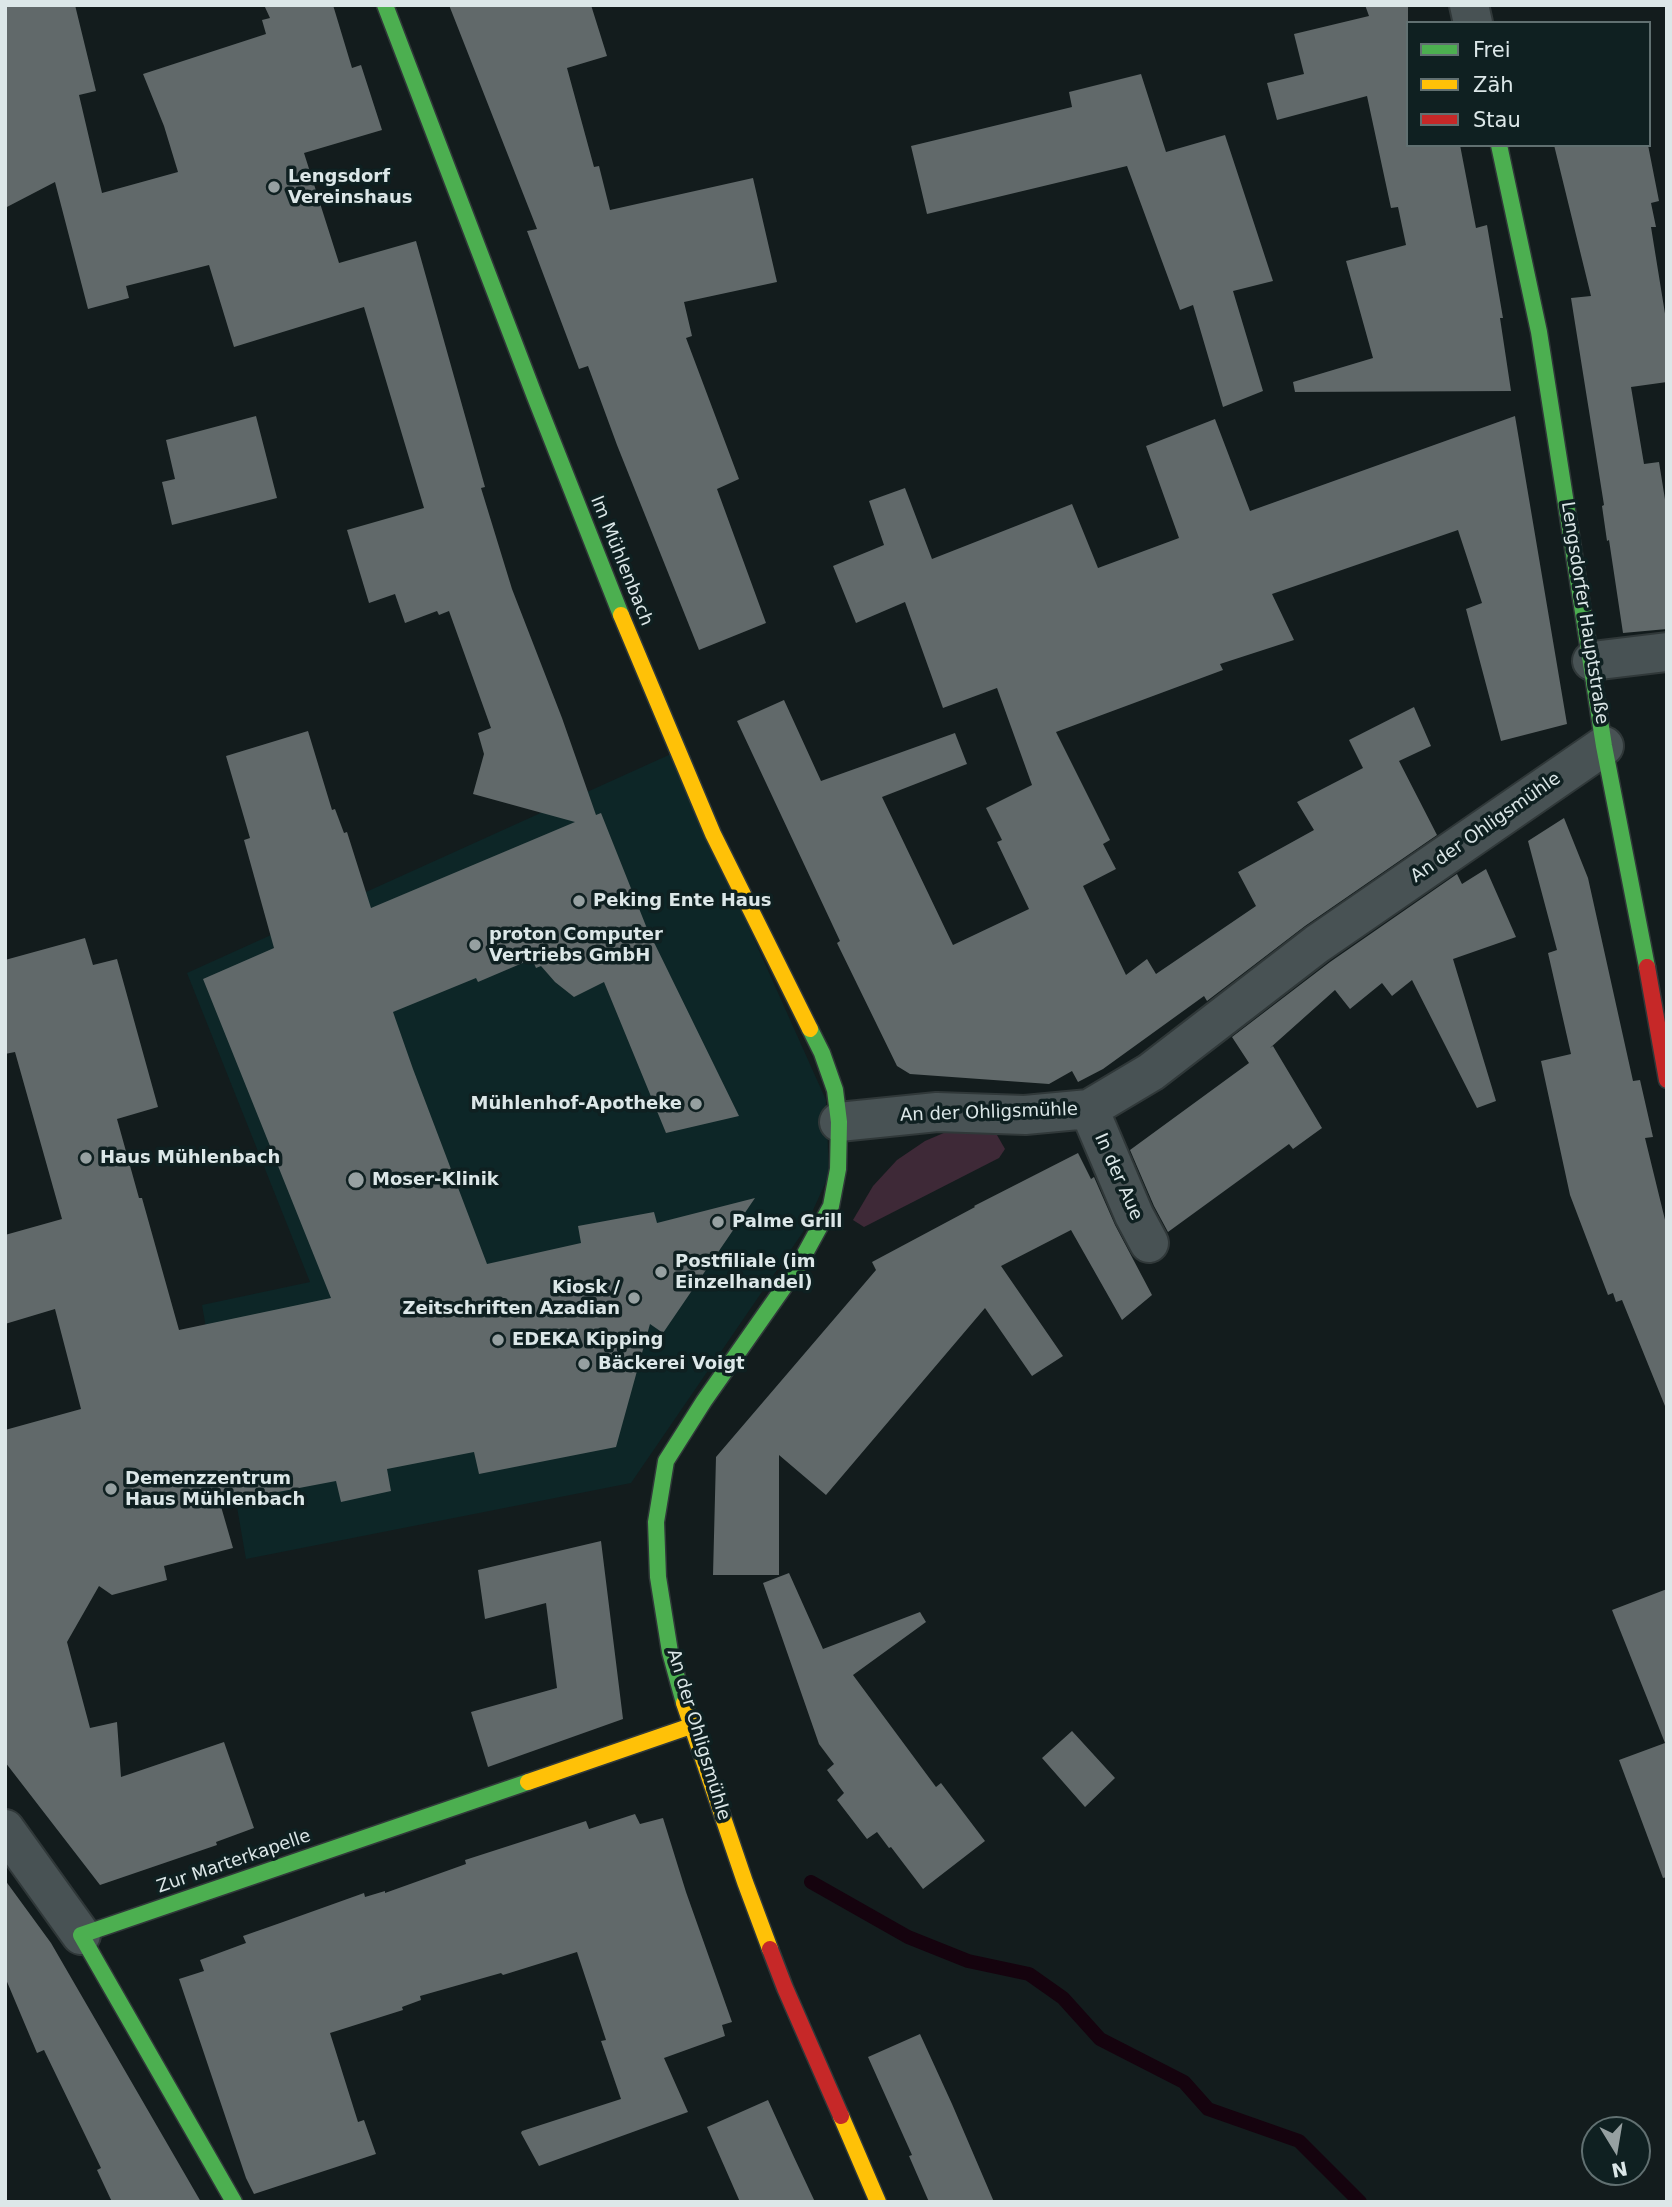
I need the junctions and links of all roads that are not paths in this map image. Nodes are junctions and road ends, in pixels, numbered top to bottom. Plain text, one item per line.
1 (385, 5) edge
2 (1499, 147) edge
3 (1667, 652) edge
4 (1592, 661) junction
5 (1604, 746) junction
6 (1667, 1080) edge
7 (1089, 1110) junction
8 (839, 1122) junction
9 (1149, 1243) dead end
10 (691, 1726) junction
11 (5, 1829) edge
12 (81, 1935) junction
13 (234, 2202) edge
14 (878, 2202) edge

1 - 8 street, Im Mühlenbach
2 - 4 street, Lengsdorfer Hauptstraße
3 - 4 street
4 - 5 street, Lengsdorfer Hauptstraße
5 - 6 street, Lengsdorfer Hauptstraße
5 - 7 street, An der Ohligsmühle
7 - 8 street, An der Ohligsmühle
7 - 9 street, In der Aue
8 - 10 street, An der Ohligsmühle
10 - 12 street, Zur Marterkapelle
10 - 14 street, An der Ohligsmühle
11 - 12 street
12 - 13 street

